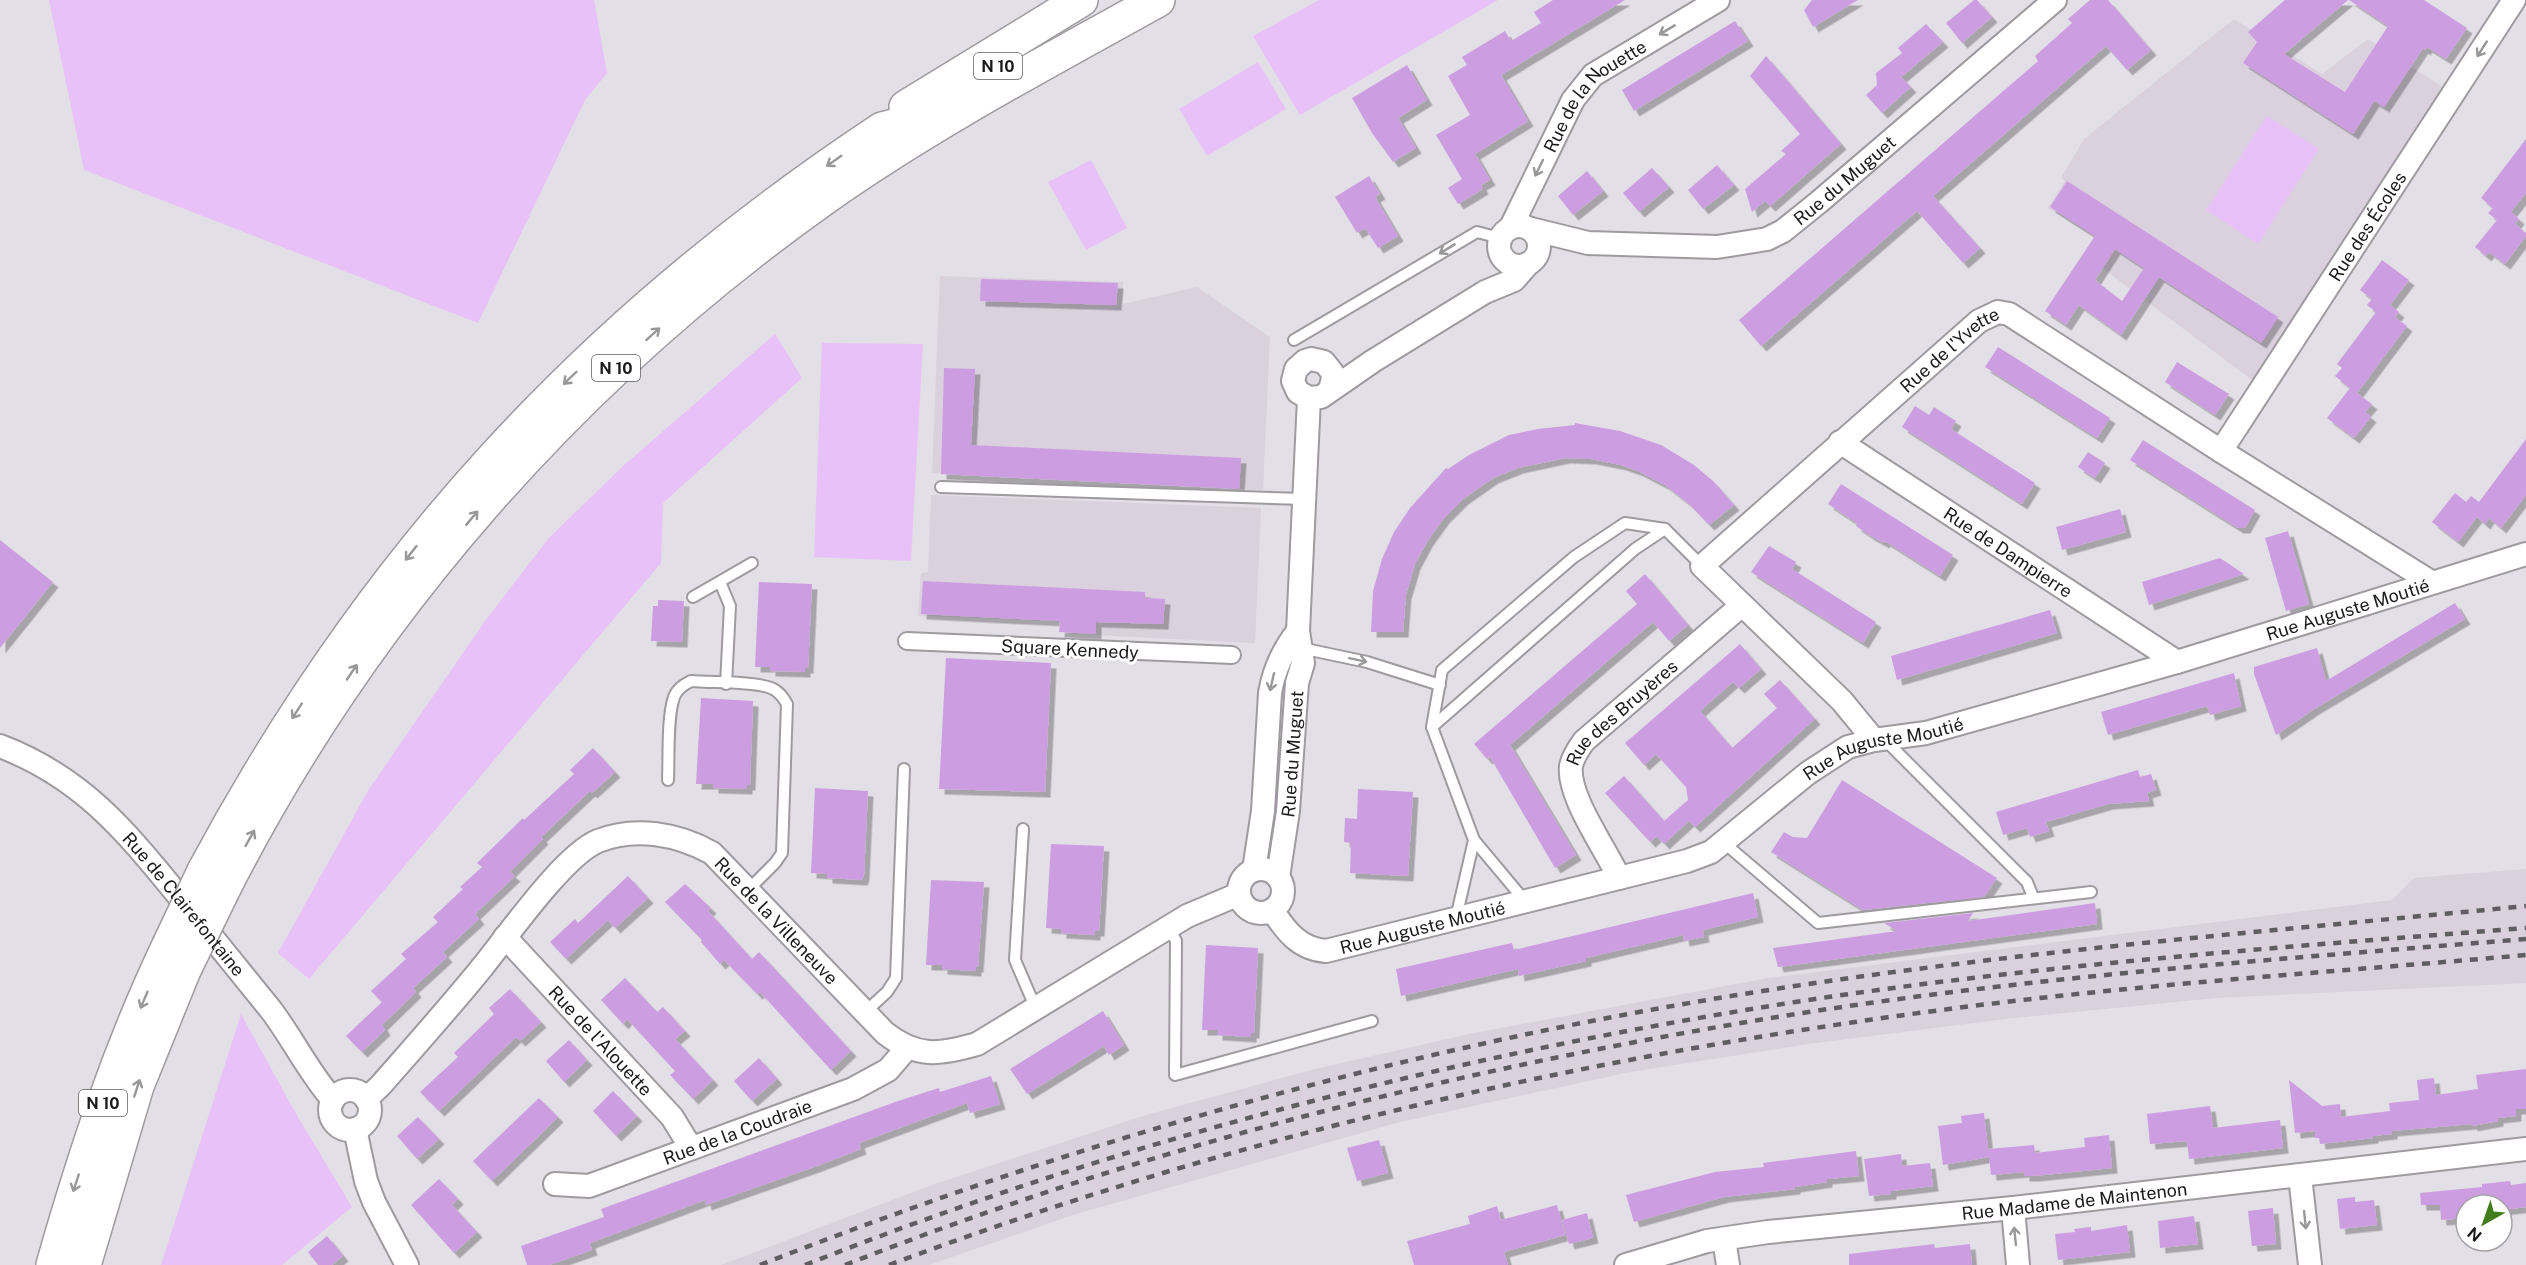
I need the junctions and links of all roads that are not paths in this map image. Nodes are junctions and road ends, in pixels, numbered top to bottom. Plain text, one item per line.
1 (1081, 0) edge
2 (1114, 0) edge
3 (1158, 0) edge
4 (1718, 0) edge
5 (2055, 0) edge
6 (2514, 0) edge
7 (882, 129) junction
8 (1511, 238) junction
9 (1588, 243) junction
10 (1532, 261) junction
11 (1485, 292) junction
12 (1294, 340) dead end
13 (1373, 361) junction
14 (1329, 366) junction
15 (1330, 390) junction
16 (1309, 398) junction
17 (1840, 442) junction
18 (2221, 452) junction
19 (941, 487) dead end
20 (1303, 499) junction
21 (1665, 529) junction
22 (2526, 554) edge
23 (752, 564) dead end
24 (1702, 566) junction
25 (720, 582) junction
26 (2431, 582) junction
27 (693, 597) dead end
28 (1742, 605) junction
29 (1299, 639) junction
30 (908, 641) dead end
31 (1232, 655) dead end
32 (2177, 662) junction
33 (726, 684) junction
34 (1440, 685) junction
35 (1432, 727) junction
36 (1879, 739) junction
37 (0, 746) edge
38 (904, 769) dead end
39 (668, 780) dead end
40 (1023, 829) dead end
41 (1474, 840) junction
42 (1723, 842) junction
43 (1254, 870) junction
44 (1278, 877) junction
45 (1619, 878) junction
46 (214, 880) junction
47 (748, 890) junction
48 (2091, 892) dead end
49 (1239, 894) junction
50 (2033, 897) junction
51 (1526, 901) junction
52 (1272, 910) junction
53 (1456, 918) junction
54 (1169, 927) junction
55 (506, 937) junction
56 (176, 958) junction
57 (1036, 1009) junction
58 (863, 1013) junction
59 (1372, 1021) dead end
60 (908, 1048) junction
61 (366, 1099) junction
62 (333, 1100) junction
63 (355, 1129) junction
64 (691, 1148) junction
65 (2526, 1149) edge
66 (2300, 1176) junction
67 (555, 1184) dead end
68 (2013, 1208) junction
69 (1724, 1239) junction
70 (52, 1265) edge
71 (84, 1265) edge
72 (407, 1265) edge
73 (1626, 1265) edge
74 (1728, 1265) edge
75 (2018, 1265) edge
76 (2310, 1265) edge

1 - 7 main road
2 - 7 main road, N 10
46 -> 3 main road, N 10
4 -> 8 street, Rue de la Nouette
5 - 9 street, Rue du Muguet
6 -> 18 street, Rue des Écoles
7 -> 46 main road, N 10
8 - 9 street, Rue du Muguet
8 - 10 street
8 - 10 street
8 - 11 street
8 -> 12 lane
9 - 10 street, Rue du Muguet
10 - 11 street, Rue du Muguet
11 - 13 street, Rue du Muguet
13 - 14 street, Rue du Muguet
13 - 15 street, Rue du Muguet
14 - 15 street
14 - 16 street
15 - 16 street
16 - 20 street, Rue du Muguet
17 - 18 street, Rue de l'Yvette
17 - 24 street, Rue de l'Yvette
17 - 32 street, Rue de Dampierre
18 - 26 street, Rue de l'Yvette
19 - 20 lane
20 - 29 street, Rue du Muguet
21 - 24 lane
21 - 34 lane
21 - 35 lane
22 - 26 street, Rue Auguste Moutié
23 - 25 lane
24 - 28 street
25 - 27 lane
25 - 33 lane
26 - 32 street, Rue Auguste Moutié
28 - 36 street
28 - 45 street, Rue des Bruyères
29 -> 34 lane
29 -> 43 street, Rue du Muguet
29 - 44 street, Rue du Muguet
30 - 31 street, Square Kennedy
32 - 36 street, Rue Auguste Moutié
33 - 39 lane
33 - 47 lane
34 - 35 lane
35 - 41 lane
36 - 42 street, Rue Auguste Moutié
36 - 50 lane
37 - 62 street, Rue de Clairefontaine
38 - 58 lane
40 - 57 lane
41 - 51 lane
41 - 53 lane
42 - 45 street, Rue Auguste Moutié
42 - 50 lane
43 - 44 street
43 - 49 street
44 - 52 street
45 - 51 street, Rue Auguste Moutié
46 - 56 main road, N 10, bridge
47 - 55 street, Rue de la Villeneuve
47 - 58 street, Rue de la Villeneuve
48 - 50 lane
49 - 52 street
49 - 54 street, Rue de la Villeneuve
51 - 53 street, Rue Auguste Moutié
52 - 53 street, Rue Auguste Moutié
54 - 57 street, Rue de la Villeneuve
54 - 59 lane
55 - 61 street, Rue de la Villeneuve
55 - 64 street, Rue de l'Alouette
56 -> 70 main road, N 10
71 -> 56 main road, N 10
57 - 60 street, Rue de la Villeneuve
58 - 60 street, Rue de la Villeneuve
60 - 64 street, Rue de la Coudraie
61 - 62 street
61 - 63 street
62 - 63 street
63 - 72 street
64 - 67 street, Rue de la Coudraie
65 - 66 street, Rue Madame de Maintenon
66 - 68 street, Rue Madame de Maintenon
66 -> 76 street
68 - 69 street, Rue Madame de Maintenon
75 -> 68 street
69 - 73 street, Rue Madame de Maintenon
69 - 74 street

